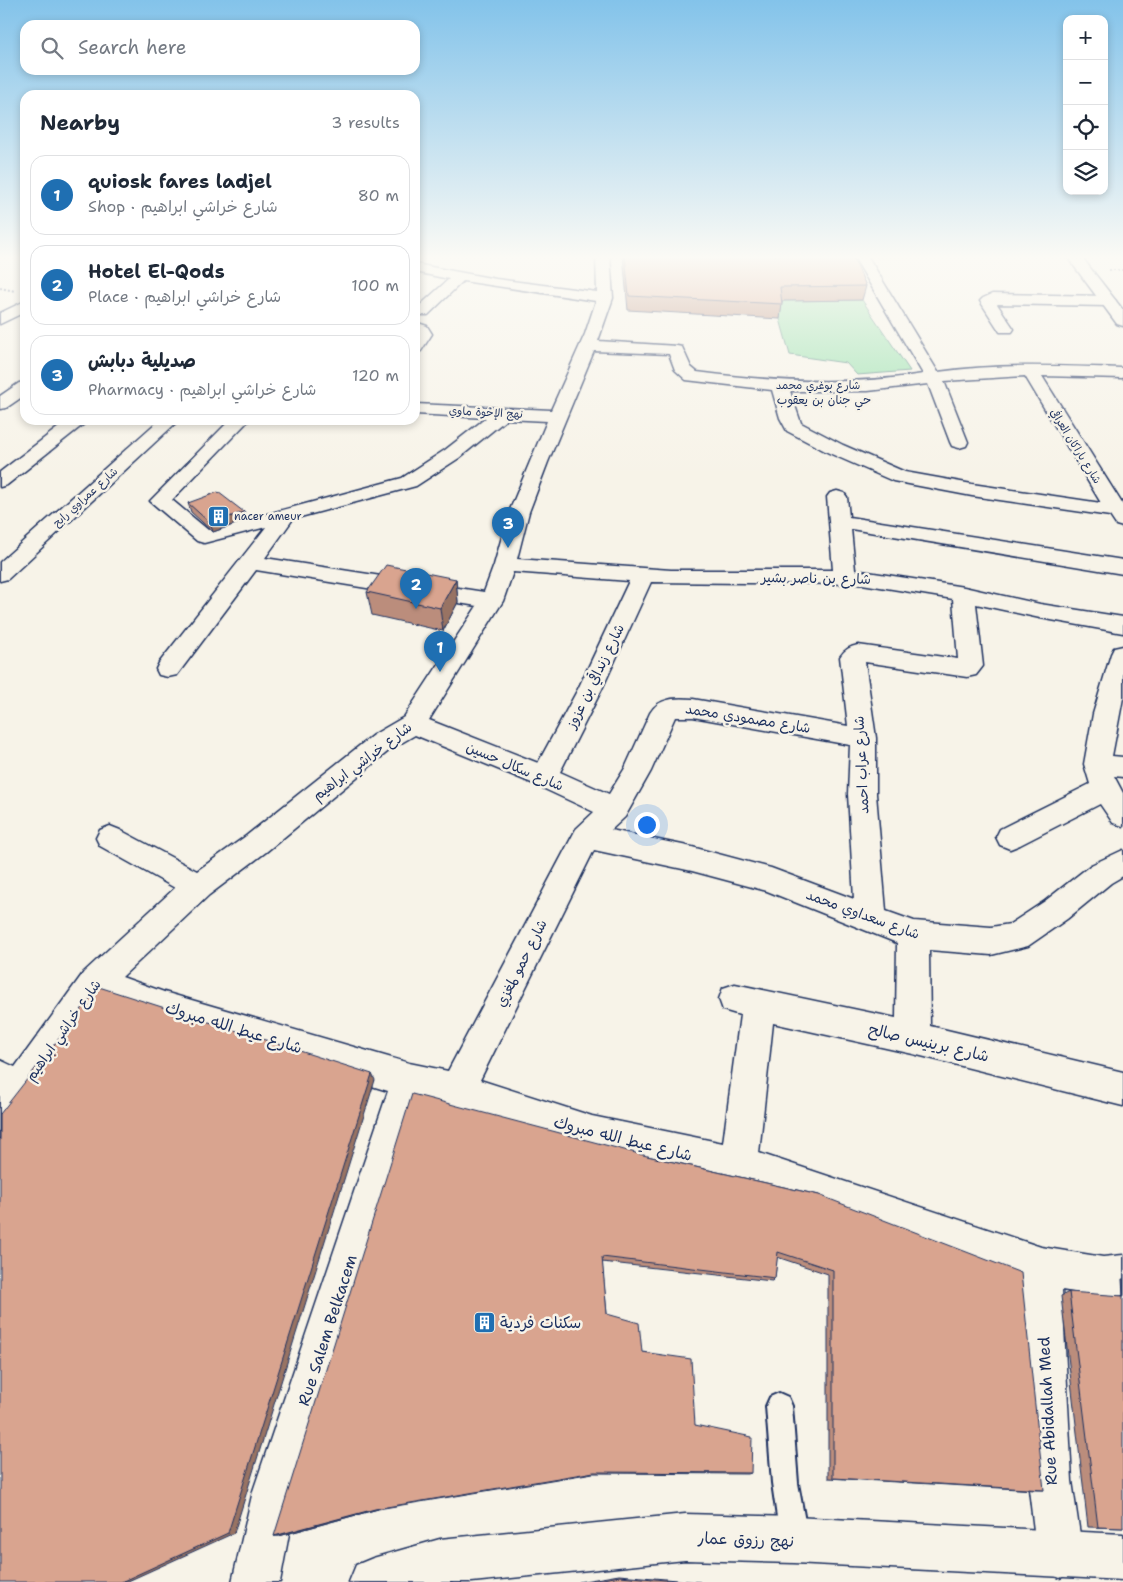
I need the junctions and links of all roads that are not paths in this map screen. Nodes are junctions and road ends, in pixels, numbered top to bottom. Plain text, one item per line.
1 (594, 329) edge
2 (904, 329) edge
3 (588, 346) junction
4 (1030, 372) junction
5 (1123, 373) edge
6 (934, 378) junction
7 (780, 386) junction
8 (20, 390) edge
9 (0, 404) edge
10 (420, 409) edge
11 (503, 413) junction
12 (557, 416) junction
13 (73, 425) edge
14 (164, 425) edge
15 (235, 425) edge
16 (959, 442) dead end
17 (0, 481) edge
18 (836, 497) dead end
19 (286, 515) junction
20 (1120, 516) edge
21 (838, 521) junction
22 (250, 562) junction
23 (505, 565) junction
24 (1123, 567) edge
25 (0, 574) edge
26 (644, 575) junction
27 (845, 577) junction
28 (964, 594) junction
29 (492, 601) junction
30 (1123, 625) edge
31 (1123, 654) edge
32 (168, 669) dead end
33 (413, 724) junction
34 (863, 738) junction
35 (1108, 773) edge
36 (544, 776) junction
37 (615, 809) junction
38 (1123, 815) edge
39 (586, 836) junction
40 (1010, 836) dead end
41 (110, 838) dead end
42 (1123, 862) edge
43 (198, 886) junction
44 (871, 919) junction
45 (913, 935) junction
46 (95, 982) junction
47 (913, 1038) junction
48 (409, 1080) junction
49 (11, 1083) edge
50 (1123, 1089) edge
51 (457, 1090) junction
52 (0, 1121) edge
53 (739, 1165) junction
54 (1040, 1267) junction
55 (1123, 1275) edge
56 (779, 1406) dead end
57 (794, 1540) junction
58 (1060, 1555) junction
59 (1123, 1556) edge
60 (256, 1582) edge
61 (373, 1582) edge

1 - 3 street, شارع خراشي ابراهيم
2 - 6 street
3 - 7 street, شارع بوغري محمد
3 - 12 street, شارع خراشي ابراهيم
4 - 5 street, شارع بوغري محمد
4 - 6 street, شارع بوغري محمد
4 - 20 street, شارع باراكان العرافي
6 - 7 street, شارع بوغري محمد
6 - 16 street
7 - 20 street
8 - 9 street
10 - 11 street, نهج الإخوة ماوي
11 - 12 street, نهج الإخوة ماوي
11 - 19 street
12 - 23 street, شارع خراشي ابراهيم
13 - 17 street
14 - 25 street, شارع عمراوي رابح
15 - 19 street
18 - 21 street
19 - 22 street
21 - 24 street
21 - 27 street
22 - 29 street
22 - 32 street
23 - 26 street, شارع بن ناصر بشير
23 - 29 street, شارع خراشي ابراهيم
26 - 27 street, شارع بن ناصر بشير
26 - 36 street, شارع زنداقي بن عزوز
27 - 28 street, شارع بن ناصر بشير
28 - 30 street, شارع بن ناصر بشير
28 - 34 street, شارع عراب احمد
29 - 33 street, شارع خراشي ابراهيم
31 - 35 street
33 - 36 street, شارع سكال حسين
33 - 43 street, شارع خراشي ابراهيم
34 - 37 street, شارع مصمودي محمد
34 - 44 street, شارع عراب احمد
35 - 38 street
35 - 40 street
36 - 37 street, شارع سكال حسين
37 - 39 street, شارع مصمودي محمد
39 - 44 street, شارع سعداوي محمد
39 - 51 street, شارع حمو لمغزي
41 - 43 street
42 - 45 street, شارع سعداوي محمد
43 - 46 street, شارع خراشي ابراهيم
44 - 45 street, شارع سعداوي محمد
45 - 47 street
46 - 48 street, شارع عيط الله مبروك
46 - 49 street, شارع خراشي ابراهيم
47 - 50 street, شارع برينيس صالح
47 - 53 street, شارع برينيس صالح
48 - 51 street, شارع عيط الله مبروك
48 - 60 street, Rue Salem Belkacem
49 - 52 street, شارع خراشي ابراهيم
51 - 53 street, شارع عيط الله مبروك
53 - 54 street, شارع عيط الله مبروك
54 - 55 street, شارع عيط الله مبروك
54 - 58 street, Rue Abidallah Med
56 - 57 lane
57 - 58 street, نهج رزوق عمار
57 - 61 street, نهج رزوق عمار
58 - 59 street, نهج رزوق عمار

